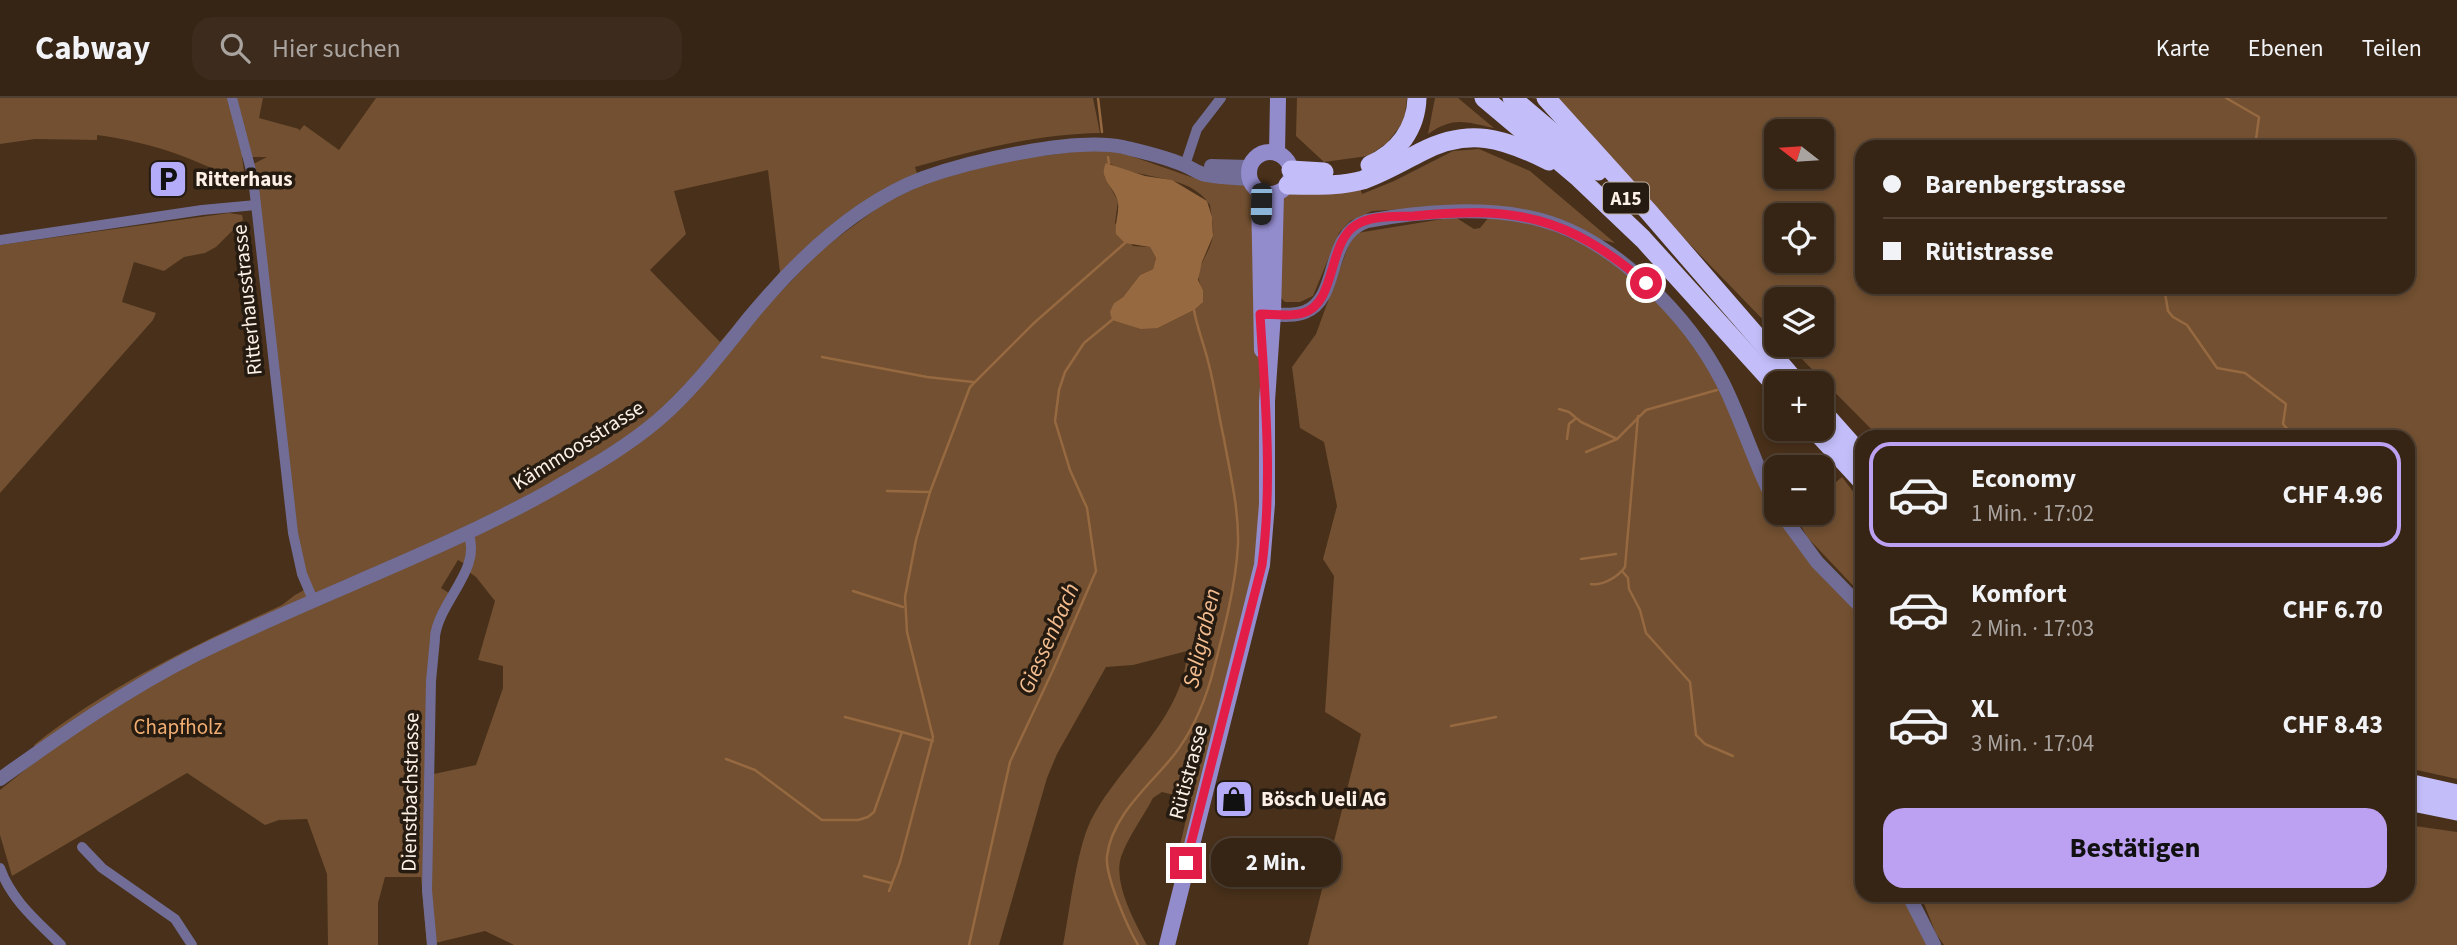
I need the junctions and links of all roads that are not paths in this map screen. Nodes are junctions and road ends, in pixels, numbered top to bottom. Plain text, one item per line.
1 (232, 98) edge
2 (1221, 98) edge
3 (1268, 98) edge
4 (1278, 98) edge
5 (1417, 98) edge
6 (1484, 98) edge
7 (1512, 98) edge
8 (1546, 98) edge
9 (1271, 153) junction
10 (1185, 165) junction
11 (1579, 178) junction
12 (1253, 179) junction
13 (1285, 183) junction
14 (256, 205) junction
15 (0, 240) edge
16 (1731, 307) junction
17 (1266, 314) junction
18 (1787, 371) edge
19 (1764, 373) edge
20 (1834, 424) edge
21 (1825, 441) edge
22 (1855, 448) edge
23 (1855, 473) edge
24 (1764, 482) edge
25 (1790, 525) edge
26 (468, 533) junction
27 (1855, 601) edge
28 (314, 602) junction
29 (0, 779) edge
30 (2415, 785) edge
31 (2457, 794) edge
32 (2415, 803) edge
33 (2457, 811) edge
34 (82, 846) dead end
35 (0, 868) edge
36 (1912, 902) edge
37 (61, 945) edge
38 (192, 945) edge
39 (432, 945) edge
40 (1167, 945) edge
41 (1934, 945) edge

1 - 14 street
2 - 10 street
3 - 9 main road
4 - 9 main road
5 - 13 highway
6 - 11 highway, A15
7 - 16 highway, A15
8 - 16 highway
9 - 12 main road
9 - 13 main road
10 - 12 street, Kämmoosstrasse
10 - 26 street, Kämmoosstrasse
11 - 13 highway
11 - 19 highway, A15
12 - 13 main road
12 - 17 main road, Rütistrasse
13 - 17 main road, Rütistrasse
14 - 15 street, Ritterhausstrasse
14 - 28 street, Ritterhausstrasse
16 - 18 highway, A15
17 - 24 street
17 - 40 main road, Rütistrasse
20 - 22 highway
21 - 23 highway
25 - 27 street
26 - 28 street, Kämmoosstrasse
26 - 39 street, Dienstbachstrasse
28 - 29 street, Kämmoosstrasse
30 - 31 highway
32 - 33 highway
34 - 38 street
35 - 37 street
36 - 41 street

